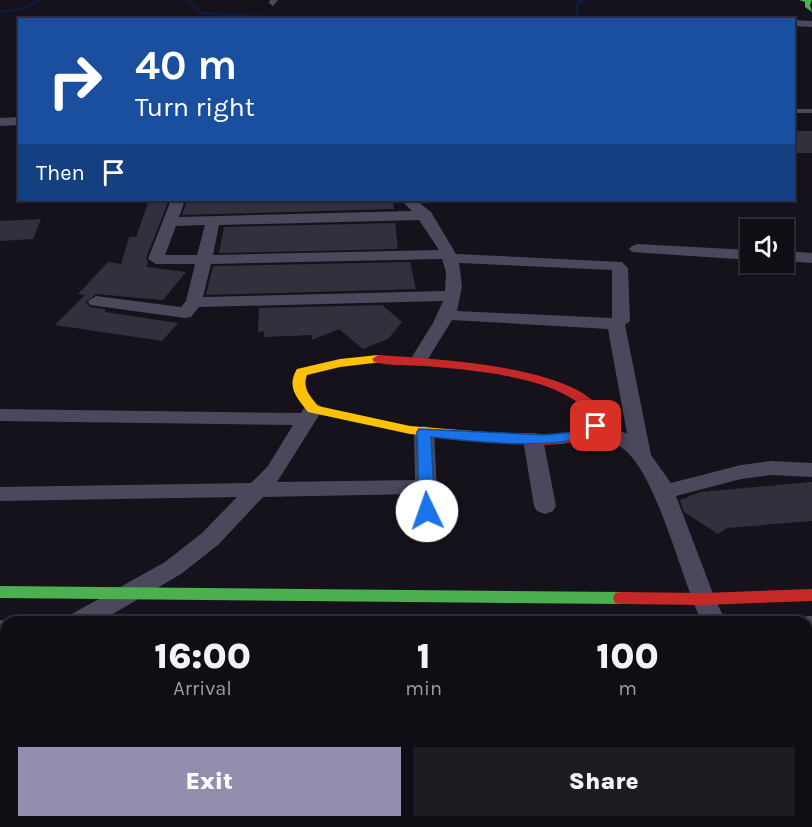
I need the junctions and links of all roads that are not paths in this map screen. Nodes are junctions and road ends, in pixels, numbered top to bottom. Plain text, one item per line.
1 (802, 0) edge
2 (809, 1) edge
3 (812, 10) edge
4 (795, 23) edge
5 (812, 24) edge
6 (795, 111) edge
7 (812, 112) edge
8 (18, 121) edge
9 (0, 122) edge
10 (178, 201) edge
11 (409, 201) edge
12 (426, 215) junction
13 (213, 221) junction
14 (170, 222) junction
15 (637, 249) dead end
16 (740, 254) edge
17 (449, 256) junction
18 (794, 257) edge
19 (812, 258) edge
20 (204, 260) junction
21 (453, 296) junction
22 (96, 301) dead end
23 (194, 302) junction
24 (445, 315) junction
25 (616, 324) junction
26 (419, 360) junction
27 (310, 414) junction
28 (0, 415) edge
29 (596, 426) junction
30 (424, 432) junction
31 (533, 439) junction
32 (641, 458) junction
33 (812, 470) edge
34 (426, 487) junction
35 (258, 491) junction
36 (664, 492) junction
37 (0, 494) edge
38 (545, 506) dead end
39 (427, 511) dead end
40 (0, 592) edge
41 (130, 592) junction
42 (812, 595) edge
43 (703, 599) junction
44 (89, 616) edge
45 (711, 616) edge

1 - 2 street
2 - 3 street
4 - 5 street
6 - 7 lane
8 - 9 street
10 - 14 street
11 - 12 street
12 - 13 street
12 - 17 street
13 - 14 street
13 - 20 street
14 - 20 street
15 - 16 street
17 - 20 street
17 - 21 street
17 - 25 street
18 - 19 street
20 - 23 street
21 - 23 street
21 - 24 street
22 - 23 street
24 - 25 street
24 - 26 street
25 - 32 street
26 - 27 street
26 - 29 street
27 - 28 street
27 - 30 street
27 - 35 street
29 - 31 street
29 - 32 street
30 - 31 street
30 - 34 street
31 - 38 street
32 - 36 street
33 - 36 street
34 - 35 street
34 - 39 street
35 - 37 street
35 - 41 street
36 - 43 street
40 - 41 street
41 - 43 street
41 - 44 street
42 - 43 street
43 - 45 street

